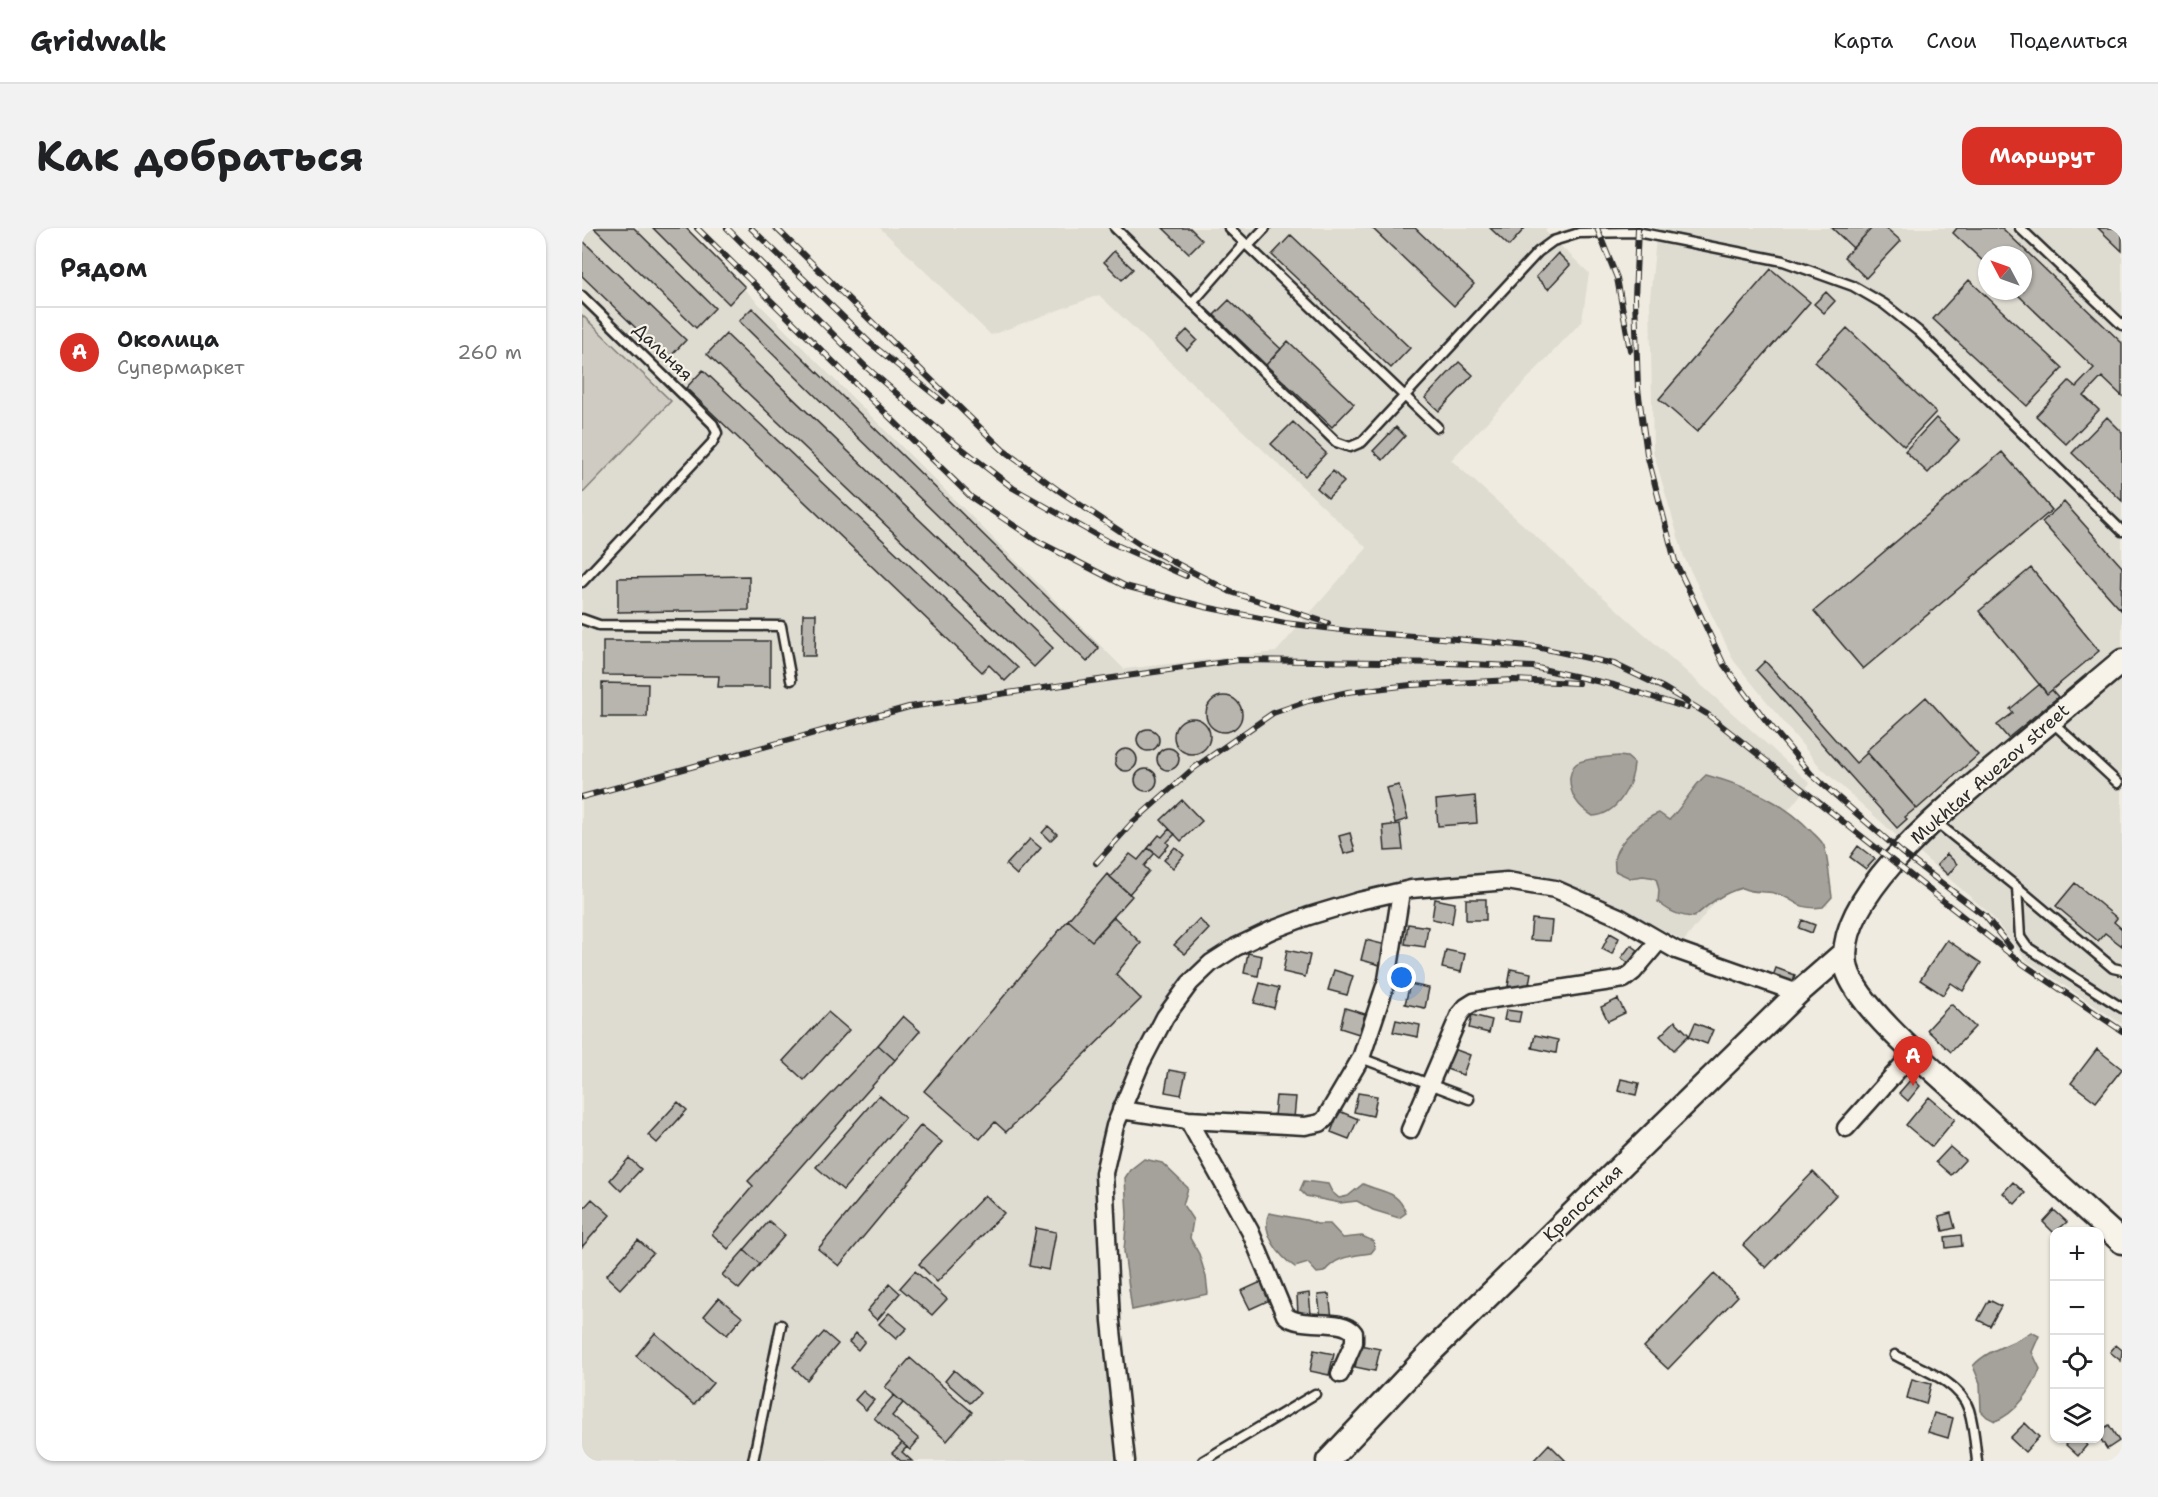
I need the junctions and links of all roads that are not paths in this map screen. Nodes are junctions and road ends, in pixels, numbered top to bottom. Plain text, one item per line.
1 (1114, 228) edge
2 (1230, 228) edge
3 (1265, 228) edge
4 (2020, 228) edge
5 (1247, 244) junction
6 (582, 296) edge
7 (1192, 303) junction
8 (2122, 325) edge
9 (1404, 396) junction
10 (1437, 427) dead end
11 (2122, 531) edge
12 (582, 582) edge
13 (582, 619) edge
14 (2122, 661) edge
15 (790, 680) dead end
16 (2051, 721) junction
17 (2118, 783) dead end
18 (1933, 820) junction
19 (2017, 886) junction
20 (1401, 892) junction
21 (1659, 941) junction
22 (1845, 951) junction
23 (2122, 970) edge
24 (1798, 993) junction
25 (2122, 1008) edge
26 (1914, 1052) junction
27 (1361, 1058) junction
28 (1430, 1084) junction
29 (1469, 1099) dead end
30 (1121, 1110) junction
31 (1188, 1120) junction
32 (1846, 1128) dead end
33 (1410, 1130) dead end
34 (2122, 1242) edge
35 (781, 1325) dead end
36 (1895, 1355) dead end
37 (1340, 1374) dead end
38 (1315, 1394) dead end
39 (753, 1461) edge
40 (1126, 1461) edge
41 (1203, 1461) edge
42 (1328, 1461) edge
43 (1977, 1461) edge

1 - 7 lane
2 - 5 lane
3 - 5 lane
4 - 8 lane
5 - 7 lane
5 - 9 lane
6 - 12 lane, Дальняя
7 - 9 lane
9 - 10 lane
9 - 11 lane
13 - 15 lane
14 - 16 street, Mukhtar Auezov street
16 - 17 lane
16 - 18 street, Mukhtar Auezov street
18 - 19 lane
18 - 22 street, Mukhtar Auezov street
19 - 23 lane
19 - 25 lane
20 - 21 street
20 - 27 street
20 - 30 street
21 - 24 street
21 - 28 street
22 - 24 street, Крепостная
22 - 26 street
24 - 42 street, Крепостная
26 - 32 street
26 - 34 street
27 - 28 lane
27 - 31 street
28 - 29 lane
28 - 33 street
30 - 31 street
30 - 40 street
31 - 37 street
35 - 39 lane
36 - 43 lane
38 - 41 lane

